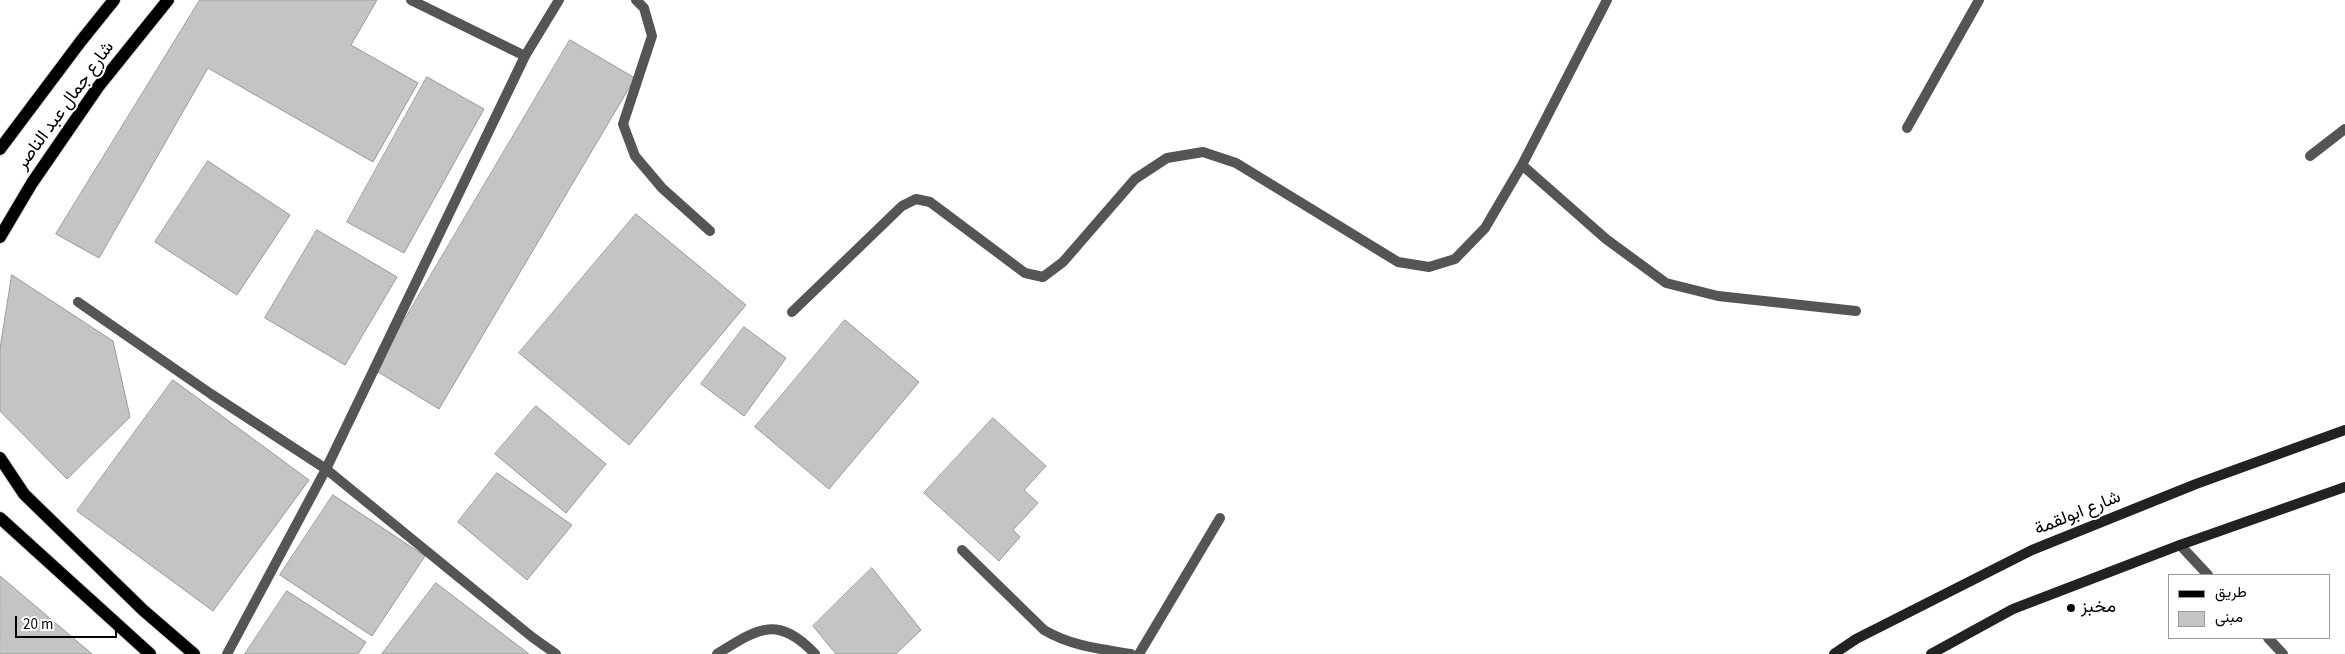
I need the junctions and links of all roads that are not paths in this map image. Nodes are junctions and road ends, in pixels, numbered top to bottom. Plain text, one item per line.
1 (114, 0) edge
2 (168, 0) edge
3 (411, 0) edge
4 (559, 0) edge
5 (636, 0) edge
6 (1606, 0) edge
7 (1979, 0) edge
8 (525, 56) junction
9 (1907, 128) dead end
10 (2345, 129) edge
11 (0, 149) edge
12 (2310, 156) dead end
13 (1522, 165) junction
14 (710, 230) dead end
15 (0, 237) edge
16 (78, 302) dead end
17 (1856, 311) dead end
18 (792, 312) dead end
19 (2345, 430) edge
20 (0, 458) edge
21 (326, 469) junction
22 (2345, 487) edge
23 (0, 518) edge
24 (1220, 518) dead end
25 (2180, 545) junction
26 (962, 550) dead end
27 (2207, 574) edge
28 (2269, 639) edge
29 (150, 654) edge
30 (194, 654) edge
31 (227, 654) edge
32 (556, 654) edge
33 (717, 654) edge
34 (815, 654) edge
35 (1131, 654) edge
36 (1139, 654) edge
37 (1834, 654) edge
38 (1931, 654) edge
39 (2283, 654) edge

1 - 11 main road, شارع جمال عبد الناصر
2 - 15 main road, شارع جمال عبد الناصر
3 - 8 street
4 - 8 street
5 - 14 street
6 - 13 street
7 - 9 street
8 - 21 street
10 - 12 street
13 - 17 street
13 - 18 street
16 - 21 street
19 - 37 street, شارع ابولقمة
20 - 30 main road
21 - 31 street
21 - 32 street
22 - 25 street
23 - 29 main road
24 - 36 street
25 - 27 street
25 - 38 street
26 - 35 street
28 - 39 street
33 - 34 street

